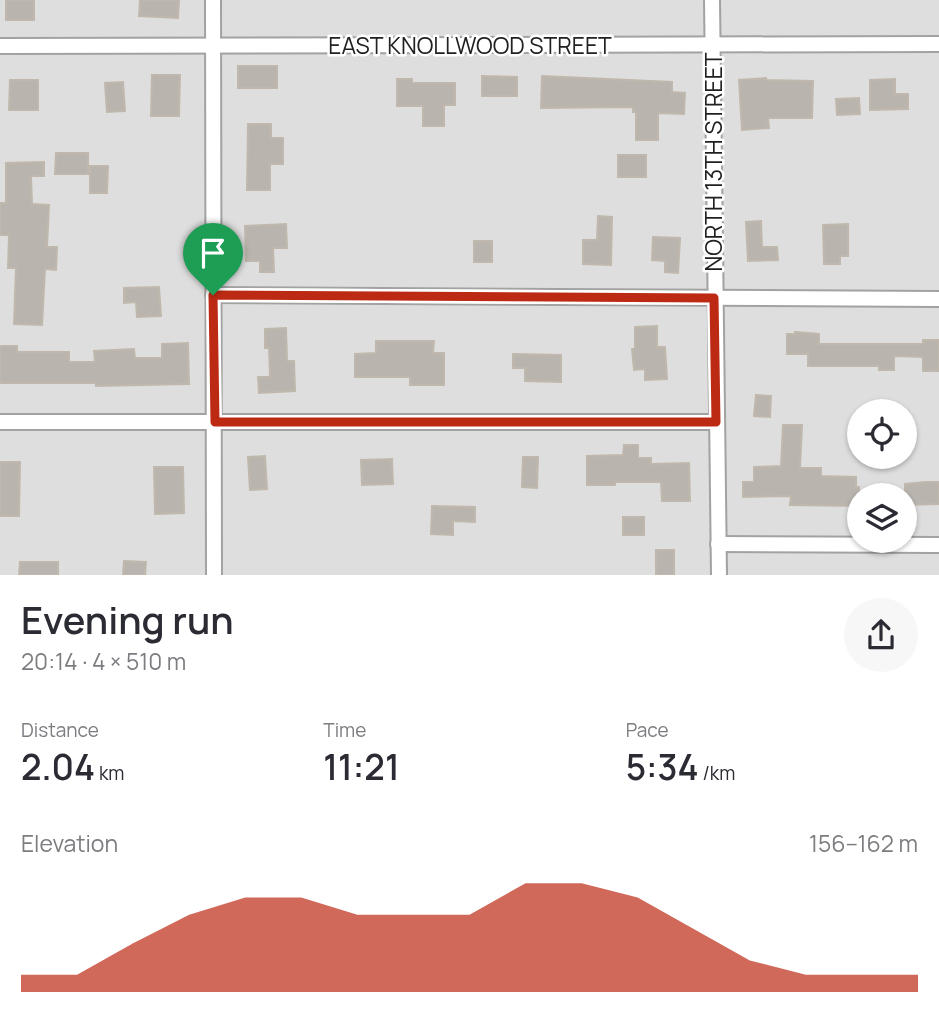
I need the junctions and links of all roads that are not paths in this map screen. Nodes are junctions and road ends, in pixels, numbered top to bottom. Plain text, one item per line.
1 (212, 0) edge
2 (712, 0) edge
3 (712, 44) junction
4 (939, 44) edge
5 (0, 46) edge
6 (212, 46) junction
7 (213, 295) junction
8 (714, 298) junction
9 (939, 299) edge
10 (0, 422) edge
11 (215, 422) junction
12 (716, 422) junction
13 (718, 544) junction
14 (939, 545) edge
15 (214, 575) edge
16 (719, 575) edge

1 - 6 street
2 - 3 street, NORTH 13TH STREET
3 - 4 street, EAST KNOLLWOOD STREET
3 - 6 street, EAST KNOLLWOOD STREET
3 - 8 street, NORTH 13TH STREET
5 - 6 street, EAST KNOLLWOOD STREET
6 - 7 street
7 - 8 street
7 - 11 street
8 - 9 street
8 - 12 street, NORTH 13TH STREET
10 - 11 street
11 - 12 street
11 - 15 street
12 - 13 street, NORTH 13TH STREET
13 - 14 street
13 - 16 street, NORTH 13TH STREET

